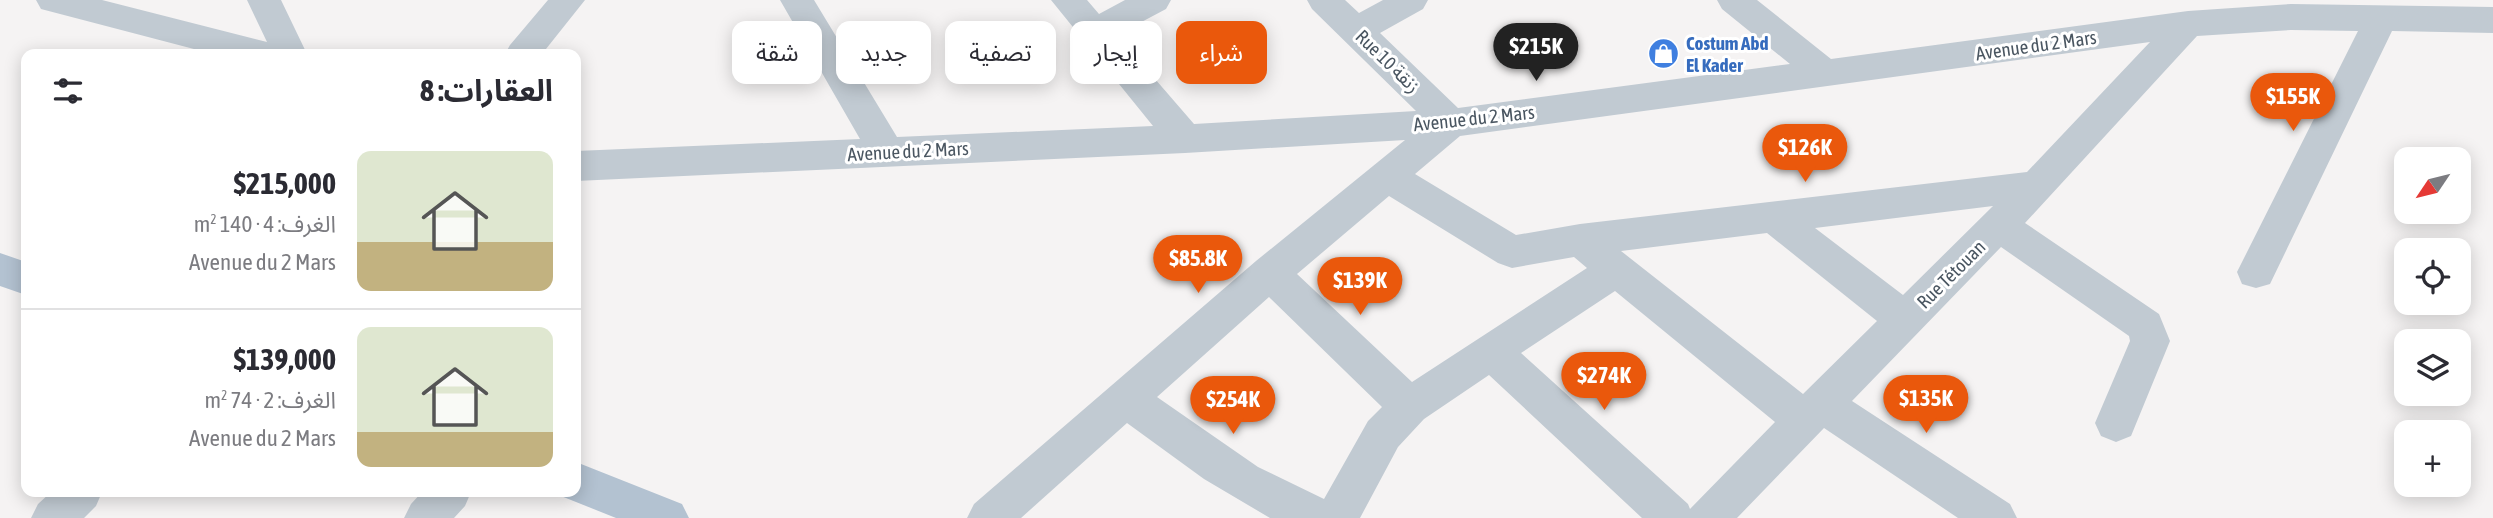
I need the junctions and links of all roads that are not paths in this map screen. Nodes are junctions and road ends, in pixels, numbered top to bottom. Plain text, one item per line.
1 (53, 0) edge
2 (264, 0) edge
3 (568, 0) edge
4 (797, 0) edge
5 (1068, 0) edge
6 (1154, 0) edge
7 (1324, 0) edge
8 (1411, 0) edge
9 (1734, 0) edge
10 (2279, 8) edge
11 (2381, 19) junction
12 (2493, 20) edge
13 (1085, 21) edge
14 (1115, 21) edge
15 (2189, 23) junction
16 (1356, 31) junction
17 (244, 49) edge
18 (288, 49) edge
19 (526, 49) edge
20 (1825, 73) junction
21 (1138, 84) edge
22 (1451, 123) junction
23 (1185, 139) junction
24 (887, 152) junction
25 (581, 166) edge
26 (1387, 176) junction
27 (2037, 186) junction
28 (1773, 217) junction
29 (1999, 225) junction
30 (1580, 240) junction
31 (0, 269) edge
32 (1616, 269) junction
33 (2256, 272) dead end
34 (1270, 273) junction
35 (21, 277) edge
36 (1905, 320) junction
37 (1492, 352) junction
38 (1125, 398) junction
39 (1409, 406) junction
40 (1814, 412) junction
41 (2116, 423) dead end
42 (581, 484) edge
43 (75, 497) edge
44 (445, 497) edge
45 (52, 518) edge
46 (426, 518) edge
47 (667, 518) edge
48 (989, 518) edge
49 (1320, 518) edge
50 (1337, 518) edge
51 (1673, 518) edge
52 (1708, 518) edge
53 (1995, 518) edge

1 - 17 street
2 - 18 street
3 - 19 street
4 - 24 street
5 - 13 street
6 - 14 street
7 - 16 street, Rue 10 زنقة
8 - 16 street
9 - 20 street
10 - 11 street, Avenue du 2 Mars
10 - 15 street, Avenue du 2 Mars
11 - 12 street, Avenue du 2 Mars
11 - 33 street
15 - 20 street, Avenue du 2 Mars
15 - 27 street, Rue Tétouan
16 - 22 street, Rue 10 زنقة
20 - 22 street, Avenue du 2 Mars
21 - 23 street
22 - 23 street, Avenue du 2 Mars
22 - 26 street
23 - 24 street, Avenue du 2 Mars
24 - 25 street, Avenue du 2 Mars
26 - 30 street
26 - 34 street
27 - 28 street
27 - 29 street, Rue Tétouan
28 - 30 street
28 - 36 street
29 - 36 street, Rue Tétouan
29 - 41 street
30 - 32 street
31 - 35 main road
32 - 37 street
32 - 40 street
34 - 38 street
34 - 39 street
36 - 40 street, Rue Tétouan
37 - 39 street
37 - 51 street
38 - 48 street
38 - 49 street
39 - 50 street
40 - 52 street, Rue Tétouan
40 - 53 street
42 - 47 main road
43 - 45 street
44 - 46 street

